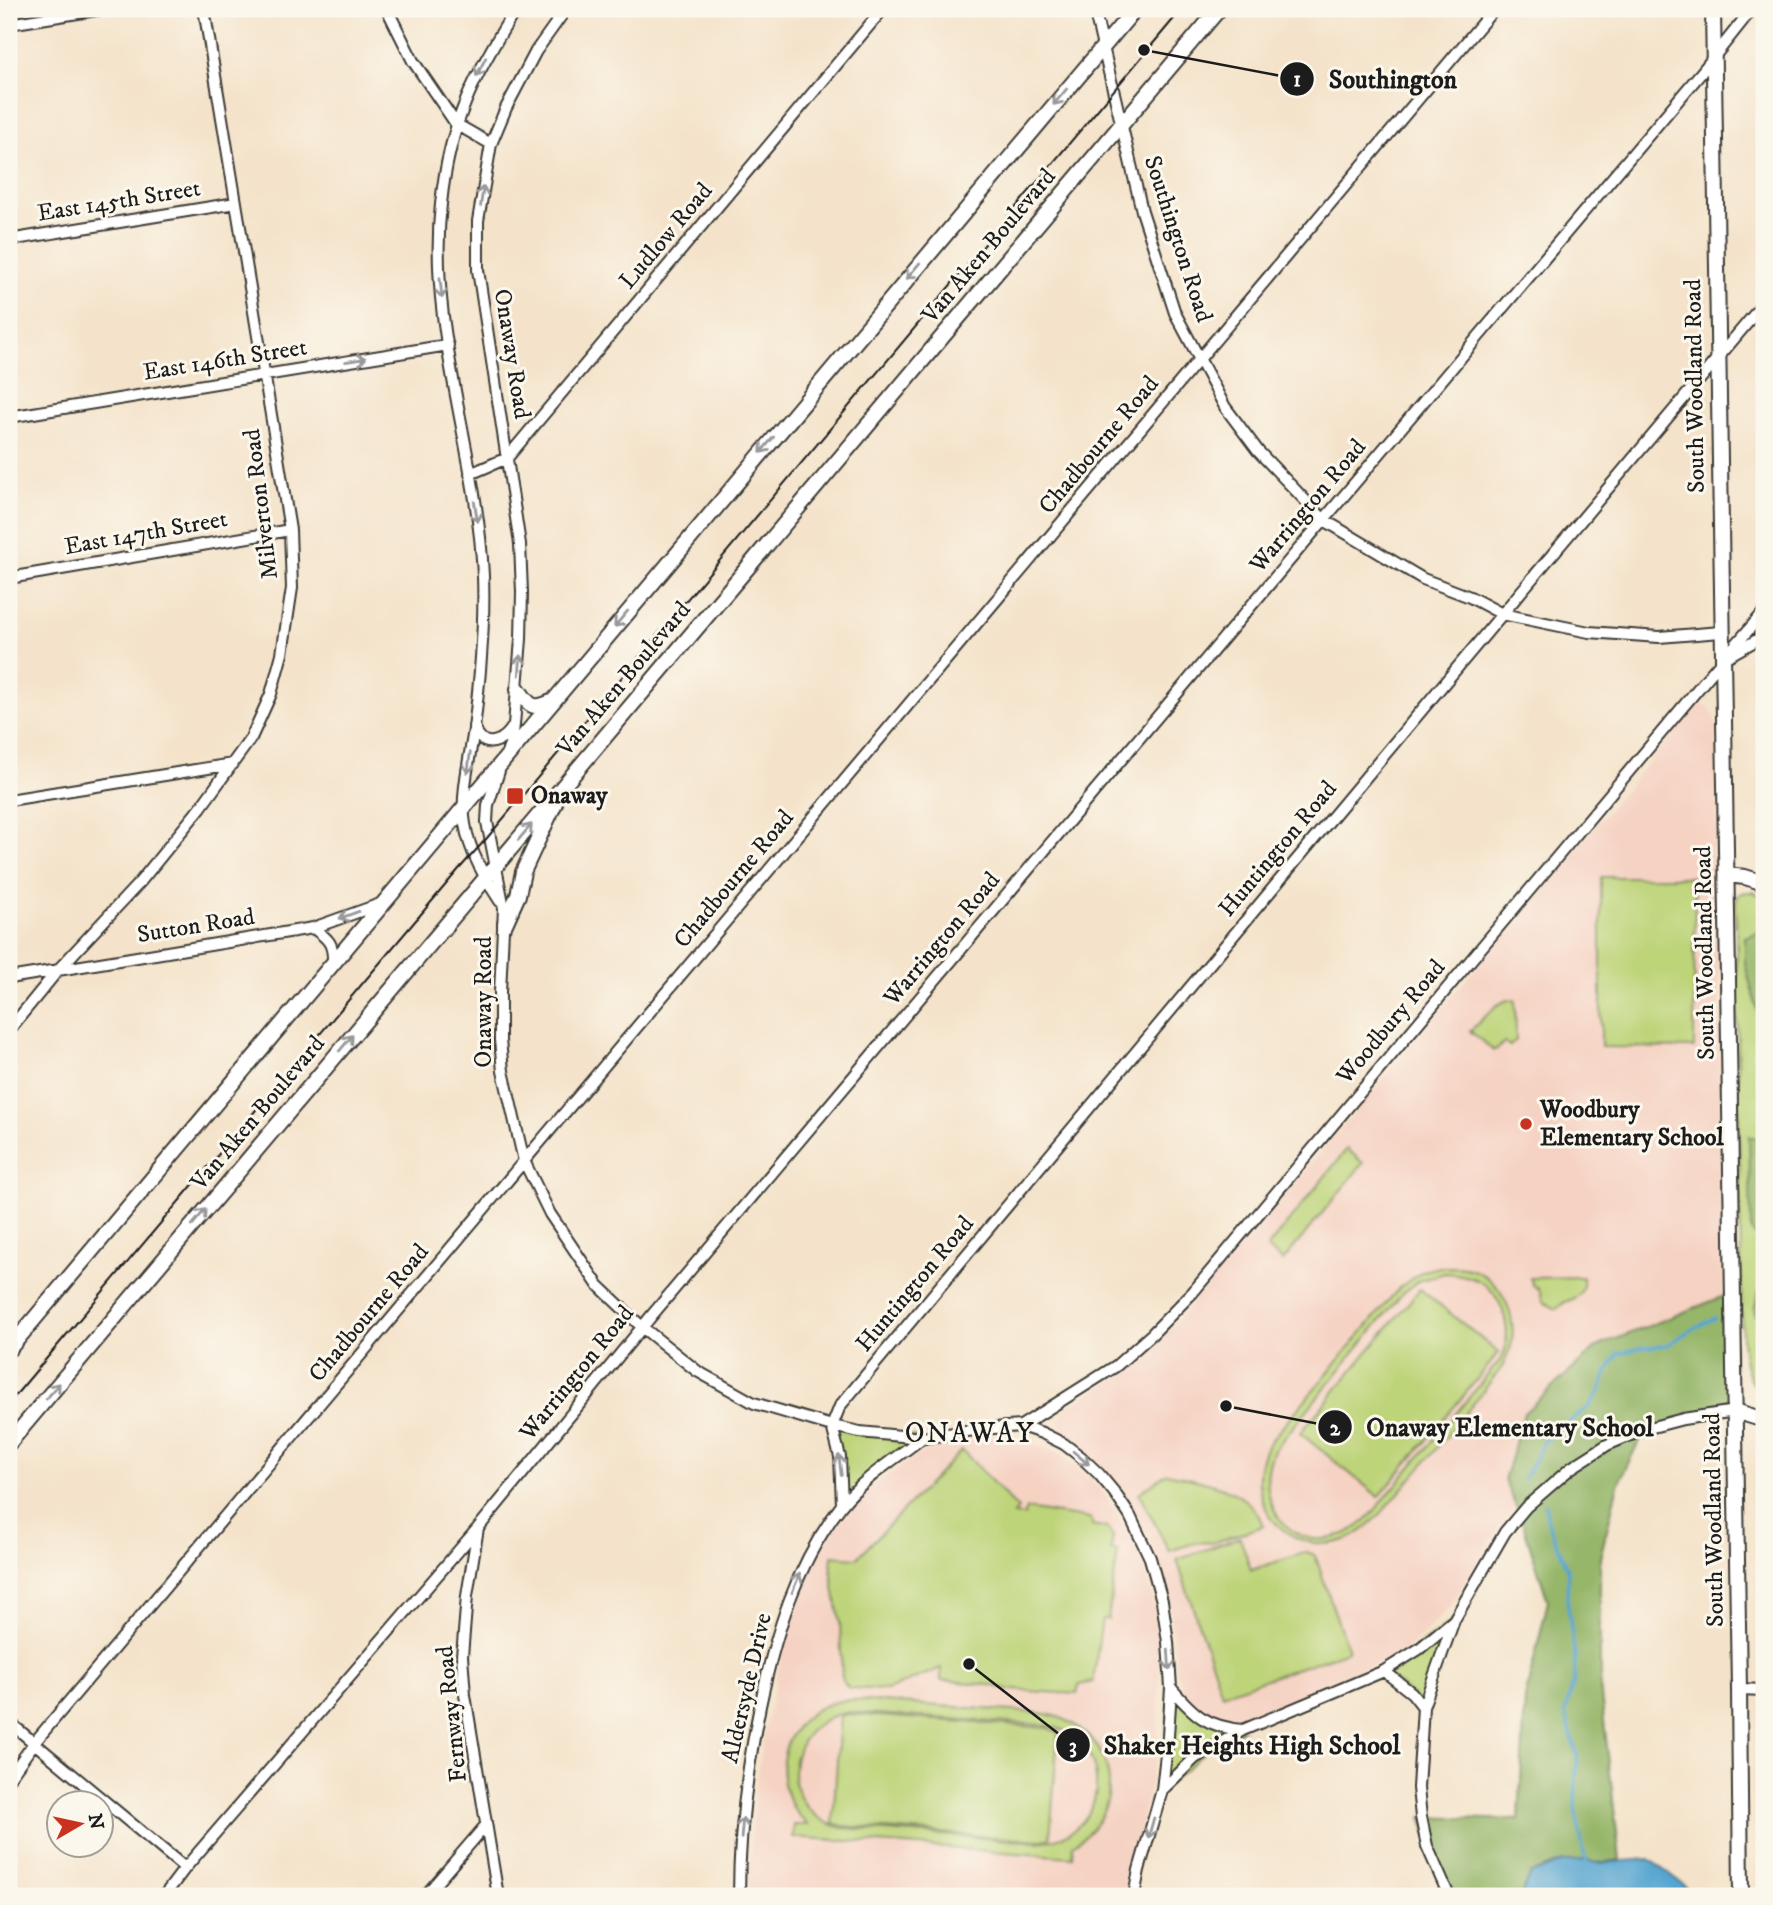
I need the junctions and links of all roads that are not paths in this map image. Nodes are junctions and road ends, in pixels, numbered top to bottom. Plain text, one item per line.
1 (103, 9) edge
2 (204, 9) edge
3 (387, 9) edge
4 (516, 9) edge
5 (566, 9) edge
6 (883, 9) edge
7 (1094, 9) edge
8 (1135, 9) edge
9 (1219, 9) edge
10 (1494, 9) edge
11 (1713, 9) edge
12 (1752, 9) edge
13 (9, 24) edge
14 (1104, 45) junction
15 (1713, 55) junction
16 (456, 124) junction
17 (1121, 125) junction
18 (491, 144) junction
19 (236, 203) junction
20 (9, 240) edge
21 (1764, 303) edge
22 (448, 345) junction
23 (1199, 358) junction
24 (1717, 359) junction
25 (265, 375) junction
26 (9, 418) edge
27 (508, 458) junction
28 (470, 474) junction
29 (1324, 520) junction
30 (290, 530) junction
31 (9, 578) edge
32 (1764, 612) edge
33 (1502, 614) junction
34 (1721, 632) junction
35 (1764, 636) edge
36 (1722, 660) junction
37 (518, 689) junction
38 (551, 702) junction
39 (514, 725) junction
40 (474, 726) junction
41 (506, 756) junction
42 (233, 764) junction
43 (560, 791) junction
44 (9, 800) edge
45 (464, 806) junction
46 (491, 873) junction
47 (1727, 875) junction
48 (1764, 883) edge
49 (386, 902) junction
50 (505, 924) junction
51 (313, 928) junction
52 (333, 964) junction
53 (58, 970) junction
54 (9, 978) edge
55 (9, 1030) edge
56 (524, 1161) junction
57 (642, 1327) junction
58 (9, 1349) edge
59 (1735, 1411) junction
60 (1764, 1420) edge
61 (832, 1426) junction
62 (1021, 1426) junction
63 (922, 1438) junction
64 (9, 1443) edge
65 (842, 1504) junction
66 (478, 1528) junction
67 (1454, 1620) junction
68 (1384, 1671) junction
69 (1171, 1688) junction
70 (1739, 1689) junction
71 (1764, 1690) edge
72 (1423, 1707) junction
73 (9, 1722) edge
74 (1243, 1730) junction
75 (34, 1744) junction
76 (9, 1777) edge
77 (1162, 1790) junction
78 (486, 1825) junction
79 (185, 1868) junction
80 (164, 1896) edge
81 (425, 1896) edge
82 (498, 1896) edge
83 (739, 1896) edge
84 (1134, 1896) edge
85 (1449, 1896) edge
86 (1741, 1896) edge

1 - 13 street
2 - 19 street, Milverton Road
3 - 16 street
4 -> 16 street, Onaway Road
5 - 18 street, Onaway Road
6 - 27 street, Ludlow Road
7 - 14 street, Southington Road
8 - 14 main road, Van Aken Boulevard
9 - 17 main road, Van Aken Boulevard
10 - 23 street, Chadbourne Road
11 - 15 main road, South Woodland Road
12 - 15 street, Warrington Road
14 - 17 street, Southington Road
14 -> 38 main road, Van Aken Boulevard
15 - 24 main road, South Woodland Road
15 - 29 street, Warrington Road
16 - 18 street
16 -> 22 street, Onaway Road
17 - 23 street, Southington Road
17 - 43 main road, Van Aken Boulevard
27 -> 18 street, Onaway Road
19 - 20 street, East 145th Street
19 - 25 street, Milverton Road
21 - 24 street, Huntington Road
25 -> 22 street, East 146th Street
22 - 28 street, Onaway Road
23 - 29 street, Southington Road
23 - 56 street, Chadbourne Road
24 - 33 street, Huntington Road
24 - 34 main road, South Woodland Road
25 - 26 street, East 146th Street
25 - 30 street, Milverton Road
27 - 28 street, Ludlow Road
37 -> 27 street, Onaway Road
28 -> 40 street, Onaway Road
29 - 33 street, Southington Road
29 - 57 street, Warrington Road
30 - 31 street, East 147th Street
30 - 42 street, Milverton Road
32 - 36 street, Woodbury Road
33 - 34 street, Southington Road
33 - 61 street, Huntington Road
34 - 36 main road, South Woodland Road
35 - 36 street
36 - 47 main road, South Woodland Road
36 - 62 street, Woodbury Road
37 - 38 main road
37 - 39 street, Onaway Road
38 - 41 main road, Van Aken Boulevard
39 - 40 street
39 - 41 street, Onaway Road
40 -> 45 street, Onaway Road
41 - 45 main road, Van Aken Boulevard
41 - 46 street, Onaway Road
42 - 44 street
42 - 53 street, Milverton Road
46 -> 43 main road, Van Aken Boulevard
43 - 50 main road
45 - 46 street, Onaway Road
45 - 49 main road, Van Aken Boulevard
46 - 50 street, Onaway Road
64 -> 46 main road, Van Aken Boulevard
47 - 48 main road
47 - 59 main road, South Woodland Road
49 -> 51 street, Sutton Road
49 - 52 main road, Van Aken Boulevard
50 - 56 street, Onaway Road
51 - 52 street
51 - 53 street, Sutton Road
52 - 58 main road, Van Aken Boulevard
53 - 54 street, Sutton Road
53 - 55 street, Milverton Road
56 - 57 street, Onaway Road
56 - 75 street, Chadbourne Road
57 - 61 street, Onaway Road
57 - 66 street, Warrington Road
59 - 60 main road
59 - 67 street
59 - 70 main road, South Woodland Road
61 - 63 street, Onaway Road
65 -> 61 street
62 - 63 street, Onaway Road
62 -> 69 street, Onaway Road
63 - 65 street, Aldersyde Drive
83 -> 65 street, Aldersyde Drive
66 - 78 street, Fernway Road
66 - 79 street, Warrington Road
67 - 68 street
67 - 72 street
68 - 72 street
68 - 74 street
69 - 74 street
69 - 77 street, Onaway Road
70 - 71 street
70 - 86 main road, South Woodland Road
72 - 85 street
73 - 75 street
74 - 77 street
75 - 76 street, Chadbourne Road
75 - 79 street
77 -> 84 street, Onaway Road
78 - 81 street
78 - 82 street, Fernway Road
79 - 80 street, Warrington Road

